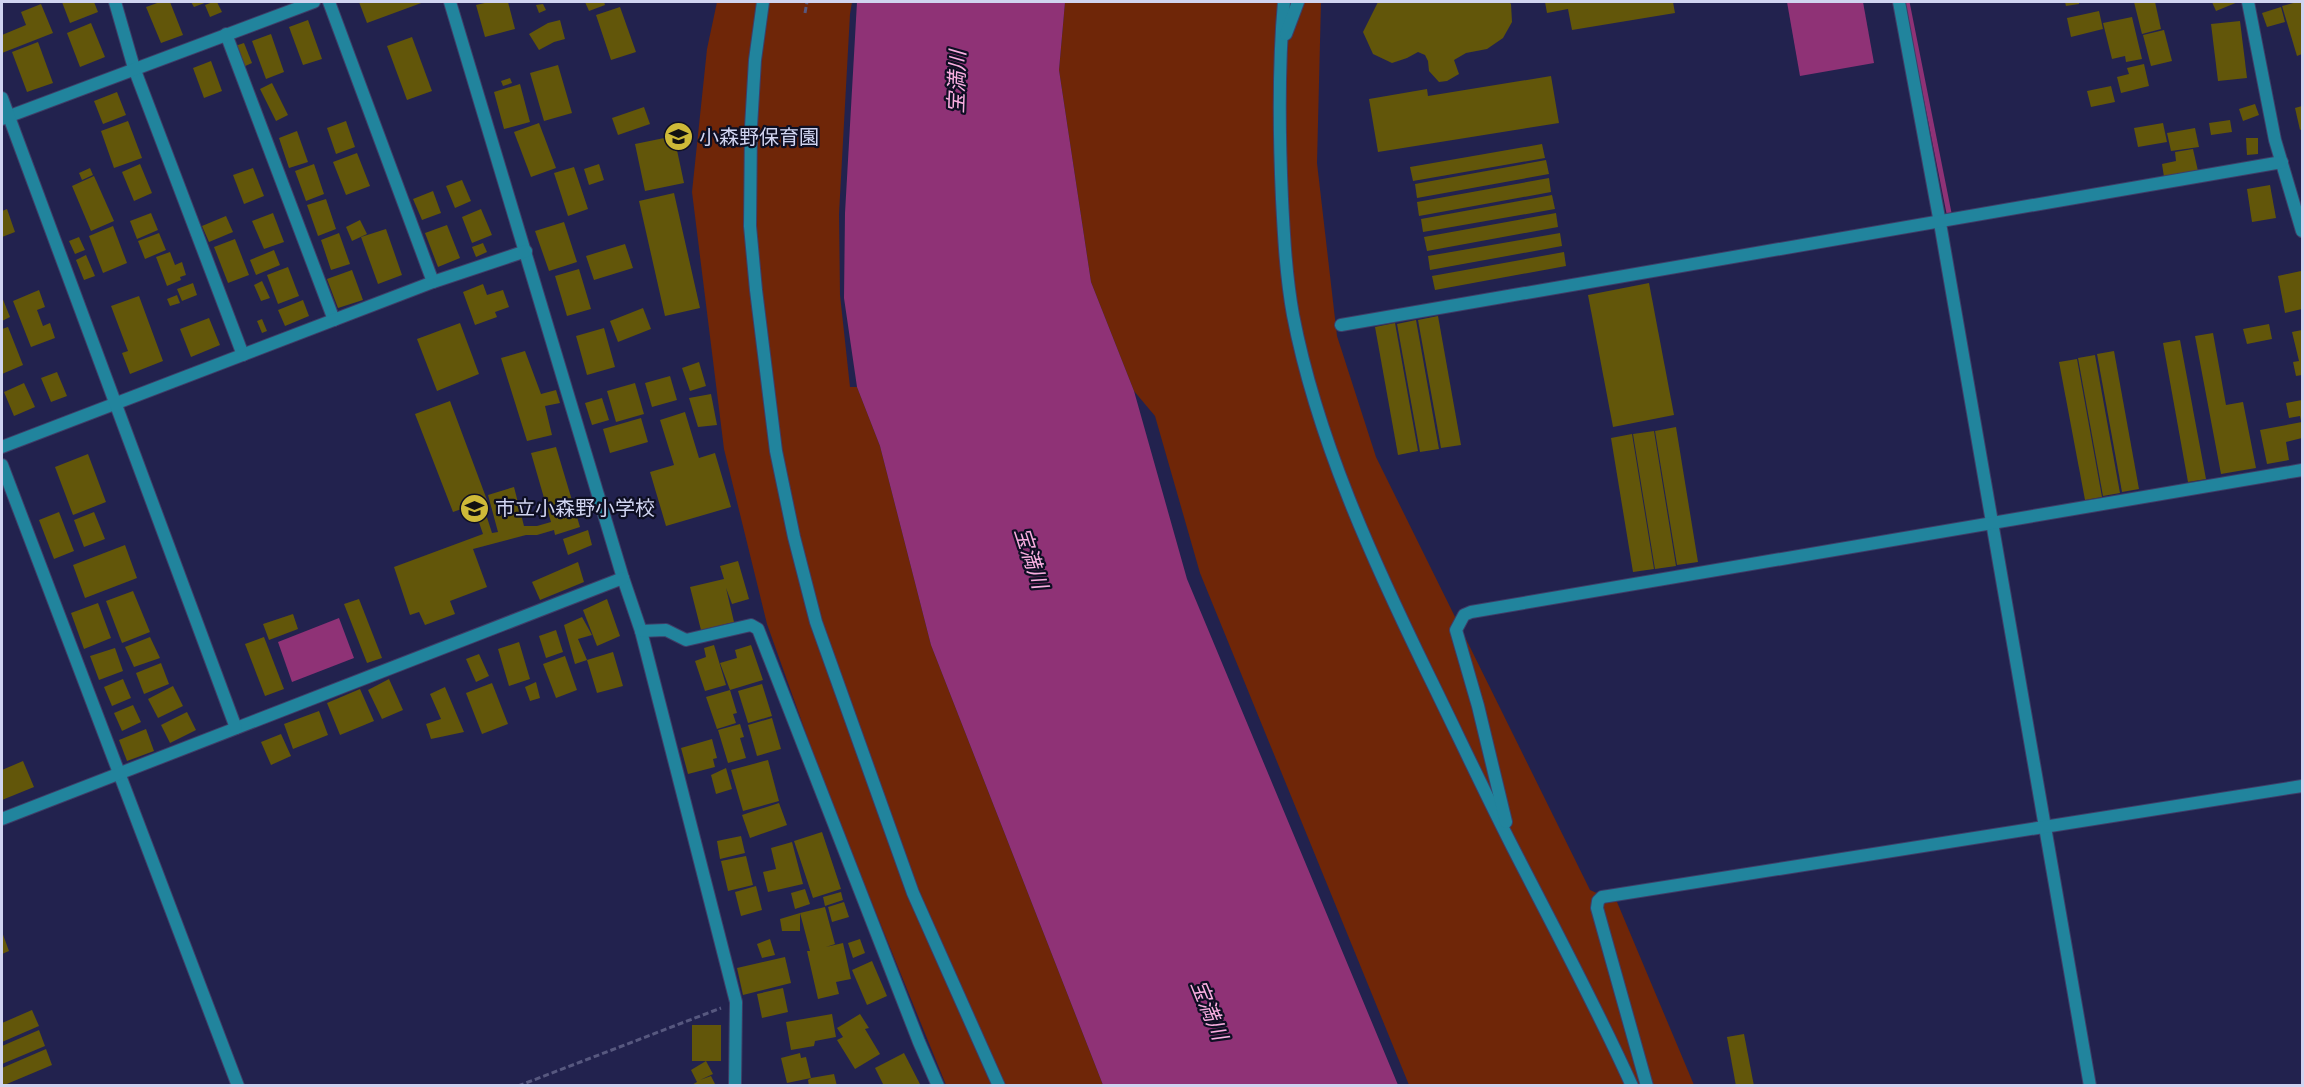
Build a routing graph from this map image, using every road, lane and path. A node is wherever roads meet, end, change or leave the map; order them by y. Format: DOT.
graph roads {
  1 [pos="115,2"];
  2 [pos="314,2"];
  3 [pos="329,2"];
  4 [pos="450,2"];
  5 [pos="763,2"];
  6 [pos="807,2"];
  7 [pos="1284,2"];
  8 [pos="1298,2"];
  9 [pos="1899,2"];
  10 [pos="2248,2"];
  11 [pos="805,14"];
  12 [pos="226,34"];
  13 [pos="1280,49"];
  14 [pos="134,68"];
  15 [pos="2,98"];
  16 [pos="5,118"];
  17 [pos="2282,162"];
  18 [pos="1940,223"];
  19 [pos="2302,231"];
  20 [pos="525,251"];
  21 [pos="433,282"];
  22 [pos="334,320"];
  23 [pos="1341,325"];
  24 [pos="243,355"];
  25 [pos="115,403"];
  26 [pos="2,447"];
  27 [pos="2,465"];
  28 [pos="2302,470"];
  29 [pos="1991,522"];
  30 [pos="622,578"];
  31 [pos="641,631"];
  32 [pos="236,728"];
  33 [pos="119,774"];
  34 [pos="2302,786"];
  35 [pos="2,819"];
  36 [pos="2044,826"];
  37 [pos="1512,846"];
  38 [pos="736,1002"];
  39 [pos="238,1086"];
  40 [pos="518,1086"];
  41 [pos="735,1086"];
  42 [pos="938,1086"];
  43 [pos="999,1086"];
  44 [pos="1632,1086"];
  45 [pos="1647,1086"];
  46 [pos="2090,1086"];
  1 -- 14 [label="street"];
  2 -- 12 [label="street"];
  3 -- 21 [label="street"];
  4 -- 20 [label="street"];
  5 -- 43 [label="street"];
  6 -- 11 [label="path"];
  7 -- 13 [label="street"];
  8 -- 13 [label="street"];
  9 -- 18 [label="street"];
  10 -- 17 [label="street"];
  12 -- 14 [label="street"];
  12 -- 22 [label="street"];
  13 -- 37 [label="street"];
  14 -- 16 [label="street"];
  14 -- 24 [label="street"];
  15 -- 16 [label="street"];
  16 -- 25 [label="street"];
  17 -- 18 [label="street"];
  17 -- 19 [label="street"];
  18 -- 23 [label="street"];
  18 -- 29 [label="street"];
  20 -- 21 [label="street"];
  20 -- 30 [label="street"];
  21 -- 22 [label="street"];
  22 -- 24 [label="street"];
  24 -- 25 [label="street"];
  25 -- 26 [label="street"];
  25 -- 32 [label="street"];
  27 -- 33 [label="street"];
  28 -- 29 [label="street"];
  29 -- 36 [label="street"];
  29 -- 37 [label="street"];
  30 -- 31 [label="street"];
  30 -- 32 [label="street"];
  31 -- 38 [label="street"];
  31 -- 42 [label="street"];
  32 -- 33 [label="street"];
  33 -- 35 [label="street"];
  33 -- 39 [label="street"];
  34 -- 36 [label="street"];
  36 -- 45 [label="street"];
  36 -- 46 [label="street"];
  37 -- 44 [label="street"];
  38 -- 40 [label="path"];
  38 -- 41 [label="street"];
}
